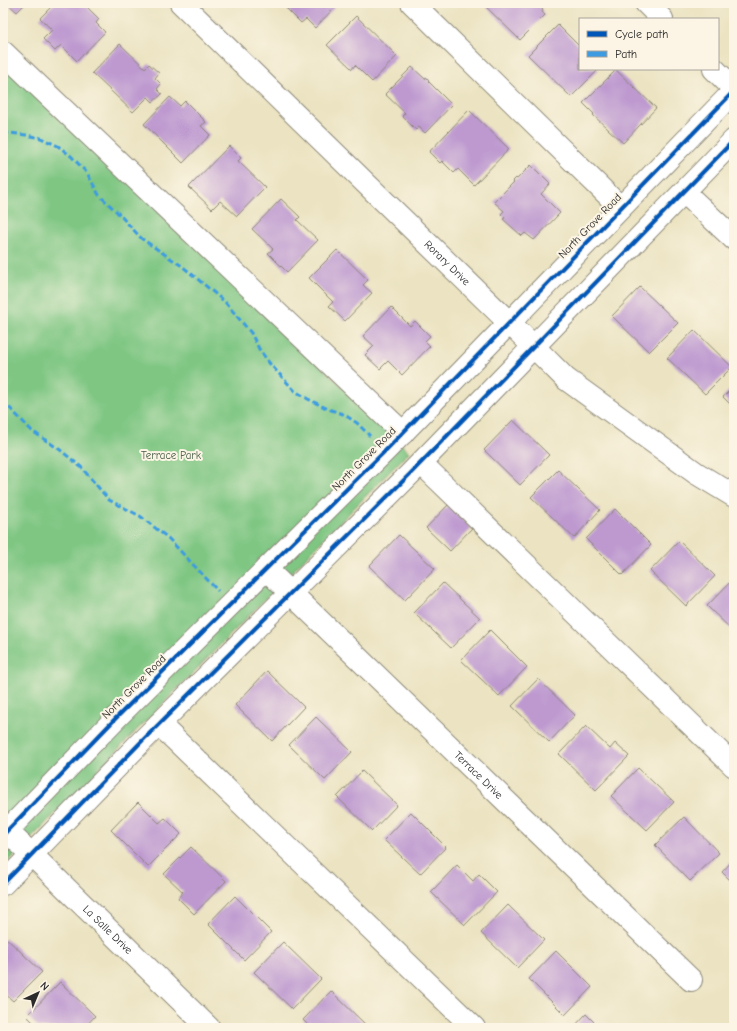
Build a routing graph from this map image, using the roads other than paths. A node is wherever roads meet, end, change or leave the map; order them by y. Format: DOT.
graph roads {
  1 [pos="181,3"];
  2 [pos="412,3"];
  3 [pos="646,3"];
  4 [pos="661,18"];
  5 [pos="3,52"];
  6 [pos="715,70"];
  7 [pos="734,90"];
  8 [pos="734,140"];
  9 [pos="684,192"];
  10 [pos="620,207"];
  11 [pos="734,239"];
  12 [pos="509,322"];
  13 [pos="534,346"];
  14 [pos="403,432"];
  15 [pos="421,463"];
  16 [pos="734,496"];
  17 [pos="266,569"];
  18 [pos="291,593"];
  19 [pos="159,724"];
  20 [pos="734,766"];
  21 [pos="5,833"];
  22 [pos="32,854"];
  23 [pos="3,884"];
  24 [pos="691,980"];
  25 [pos="210,1028"];
  26 [pos="474,1028"];
  1 -- 12 [label="street, Rorary Drive"];
  2 -- 10 [label="street"];
  3 -- 4 [label="street"];
  5 -- 14 [label="street"];
  6 -- 7 [label="street"];
  7 -- 10 [label="street, North Grove Road"];
  8 -- 9 [label="street"];
  9 -- 11 [label="street"];
  9 -- 13 [label="street"];
  10 -- 12 [label="street, North Grove Road"];
  12 -- 13 [label="street, Rorary Drive"];
  12 -- 14 [label="street, North Grove Road"];
  13 -- 15 [label="street"];
  13 -- 16 [label="street, Rorary Drive"];
  14 -- 17 [label="street, North Grove Road"];
  15 -- 18 [label="street"];
  15 -- 20 [label="street"];
  17 -- 18 [label="street, Terrace Drive"];
  17 -- 21 [label="street, North Grove Road"];
  18 -- 19 [label="street"];
  18 -- 24 [label="street, Terrace Drive"];
  19 -- 22 [label="street"];
  19 -- 26 [label="street"];
  21 -- 22 [label="street, La Salle Drive"];
  22 -- 23 [label="street"];
  22 -- 25 [label="street, La Salle Drive"];
}
